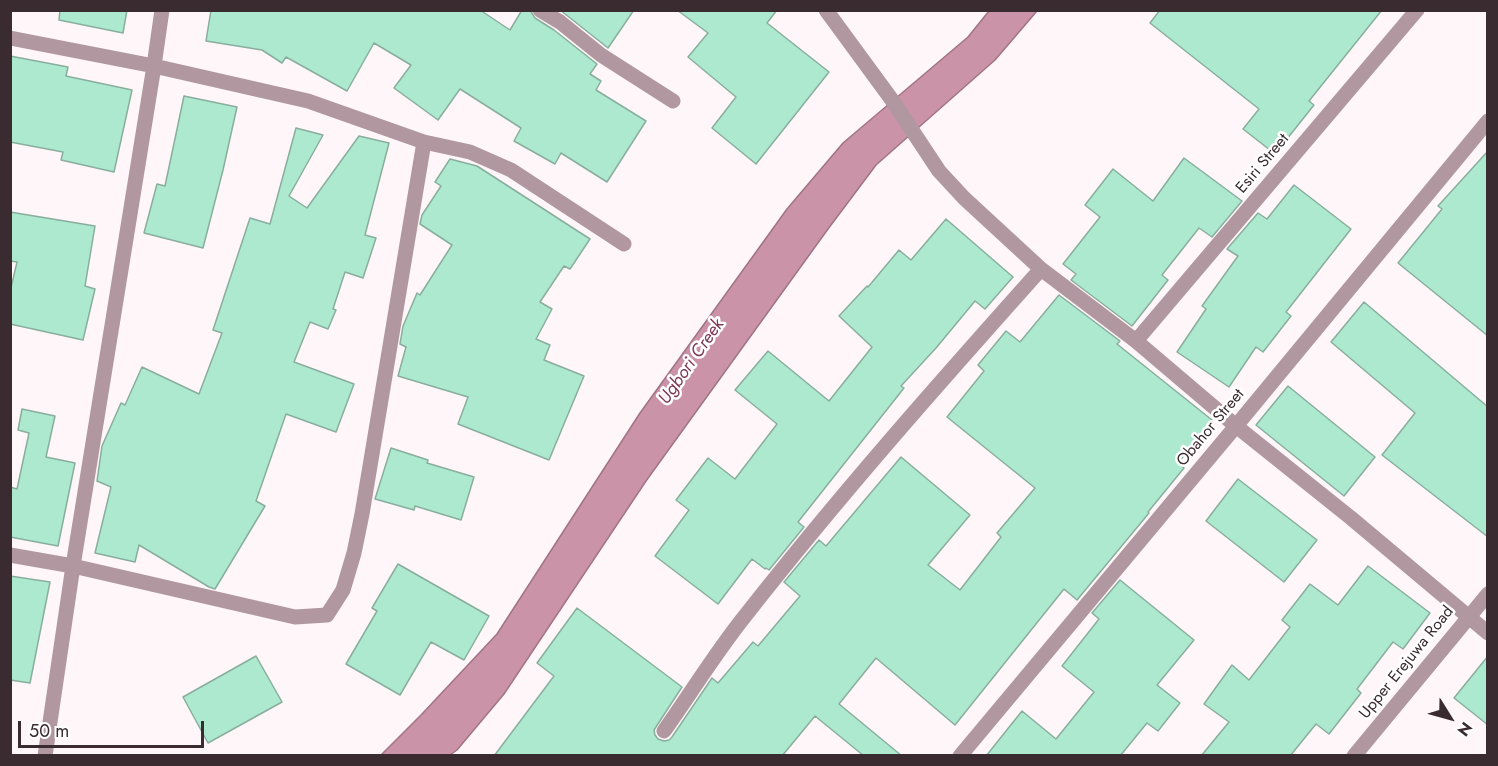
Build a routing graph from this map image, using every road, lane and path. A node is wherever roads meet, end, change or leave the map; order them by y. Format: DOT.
graph roads {
  1 [pos="162,10"];
  2 [pos="540,10"];
  3 [pos="826,10"];
  4 [pos="1417,10"];
  5 [pos="10,38"];
  6 [pos="154,66"];
  7 [pos="673,101"];
  8 [pos="1488,121"];
  9 [pos="424,142"];
  10 [pos="624,244"];
  11 [pos="1041,269"];
  12 [pos="1136,341"];
  13 [pos="1236,426"];
  14 [pos="10,555"];
  15 [pos="73,566"];
  16 [pos="1488,594"];
  17 [pos="1468,616"];
  18 [pos="1488,633"];
  19 [pos="664,731"];
  20 [pos="45,756"];
  21 [pos="960,756"];
  22 [pos="1354,756"];
  1 -- 6 [label="street"];
  2 -- 7 [label="street"];
  3 -- 11 [label="street"];
  4 -- 12 [label="street, Esiri Street"];
  5 -- 6 [label="street"];
  6 -- 9 [label="street"];
  6 -- 15 [label="street"];
  8 -- 13 [label="street, Obahor Street"];
  9 -- 10 [label="street"];
  9 -- 15 [label="street"];
  11 -- 12 [label="street"];
  11 -- 19 [label="street"];
  12 -- 13 [label="street"];
  13 -- 17 [label="street"];
  13 -- 21 [label="street, Obahor Street"];
  14 -- 15 [label="street"];
  15 -- 20 [label="street"];
  16 -- 17 [label="street, Upper Erejuwa Road"];
  17 -- 18 [label="street"];
  17 -- 22 [label="street, Upper Erejuwa Road"];
}
